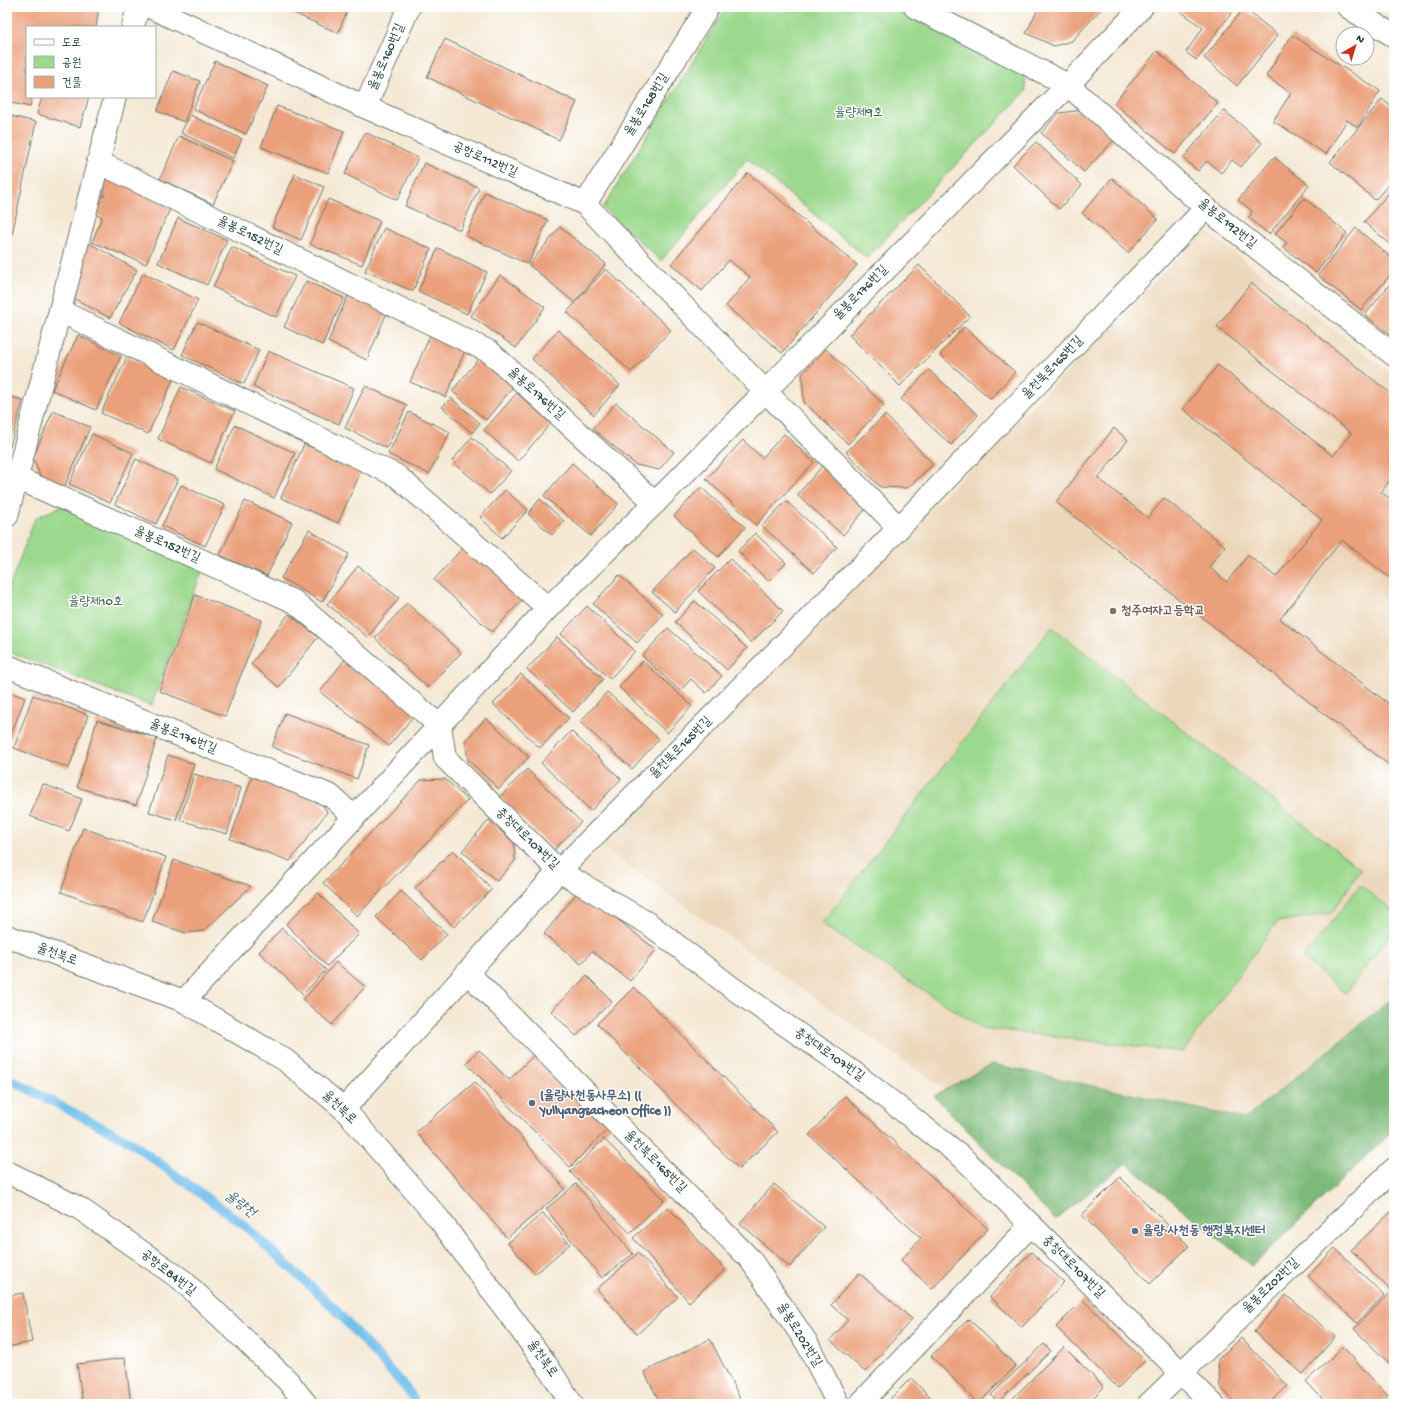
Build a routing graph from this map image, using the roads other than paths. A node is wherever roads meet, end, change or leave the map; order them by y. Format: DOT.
graph roads {
  1 [pos="138,7"];
  2 [pos="150,7"];
  3 [pos="409,7"];
  4 [pos="708,7"];
  5 [pos="1142,7"];
  6 [pos="1348,7"];
  7 [pos="918,8"];
  8 [pos="133,26"];
  9 [pos="1394,36"];
  10 [pos="1068,85"];
  11 [pos="115,98"];
  12 [pos="364,107"];
  13 [pos="98,162"];
  14 [pos="585,204"];
  15 [pos="1206,208"];
  16 [pos="401,310"];
  17 [pos="60,311"];
  18 [pos="1394,355"];
  19 [pos="764,390"];
  20 [pos="17,478"];
  21 [pos="655,503"];
  22 [pos="7,516"];
  23 [pos="899,528"];
  24 [pos="548,608"];
  25 [pos="7,666"];
  26 [pos="440,726"];
  27 [pos="354,817"];
  28 [pos="559,871"];
  29 [pos="7,936"];
  30 [pos="467,972"];
  31 [pos="184,1001"];
  32 [pos="344,1109"];
  33 [pos="1394,1169"];
  34 [pos="7,1172"];
  35 [pos="1031,1225"];
  36 [pos="770,1288"];
  37 [pos="1181,1373"];
  38 [pos="306,1404"];
  39 [pos="572,1404"];
  40 [pos="838,1404"];
  41 [pos="860,1404"];
  42 [pos="1149,1404"];
  43 [pos="1213,1404"];
  1 -- 8 [label="street"];
  2 -- 12 [label="street, 공항로112번길"];
  3 -- 12 [label="street, 율봉로160번길"];
  4 -- 14 [label="street, 율봉로168번길"];
  5 -- 10 [label="street, 율봉로176번길"];
  6 -- 9 [label="street"];
  7 -- 10 [label="street"];
  10 -- 15 [label="street, 율봉로192번길"];
  10 -- 19 [label="street, 율봉로176번길"];
  11 -- 13 [label="street"];
  12 -- 14 [label="street, 공항로112번길"];
  13 -- 16 [label="street, 율봉로152번길"];
  13 -- 17 [label="street"];
  14 -- 19 [label="street, 공항로112번길"];
  15 -- 18 [label="street, 율봉로192번길"];
  15 -- 23 [label="street, 율천북로165번길"];
  16 -- 21 [label="street, 율봉로176번길"];
  17 -- 20 [label="street"];
  17 -- 24 [label="street"];
  19 -- 21 [label="street, 율봉로176번길"];
  19 -- 23 [label="street"];
  20 -- 22 [label="street"];
  20 -- 26 [label="street, 율봉로152번길"];
  21 -- 24 [label="street, 율봉로176번길"];
  23 -- 28 [label="street, 율천북로165번길"];
  24 -- 26 [label="street, 율봉로176번길"];
  25 -- 27 [label="street, 율봉로176번길"];
  26 -- 27 [label="street, 율봉로176번길"];
  26 -- 28 [label="street, 충청대로107번길"];
  27 -- 31 [label="street, 율봉로176번길"];
  28 -- 30 [label="street, 율천북로165번길"];
  28 -- 35 [label="street, 충청대로107번길"];
  29 -- 31 [label="street, 율천북로"];
  30 -- 32 [label="street, 율천북로165번길"];
  30 -- 36 [label="street, 율천북로165번길"];
  31 -- 32 [label="street, 율천북로"];
  32 -- 39 [label="street, 율천북로"];
  33 -- 37 [label="street, 율봉로202번길"];
  34 -- 38 [label="street, 공항로84번길"];
  35 -- 37 [label="street, 충청대로107번길"];
  35 -- 41 [label="street"];
  36 -- 40 [label="street, 율봉로202번길"];
  37 -- 42 [label="street, 율봉로202번길"];
  37 -- 43 [label="street, 충청대로107번길"];
}
